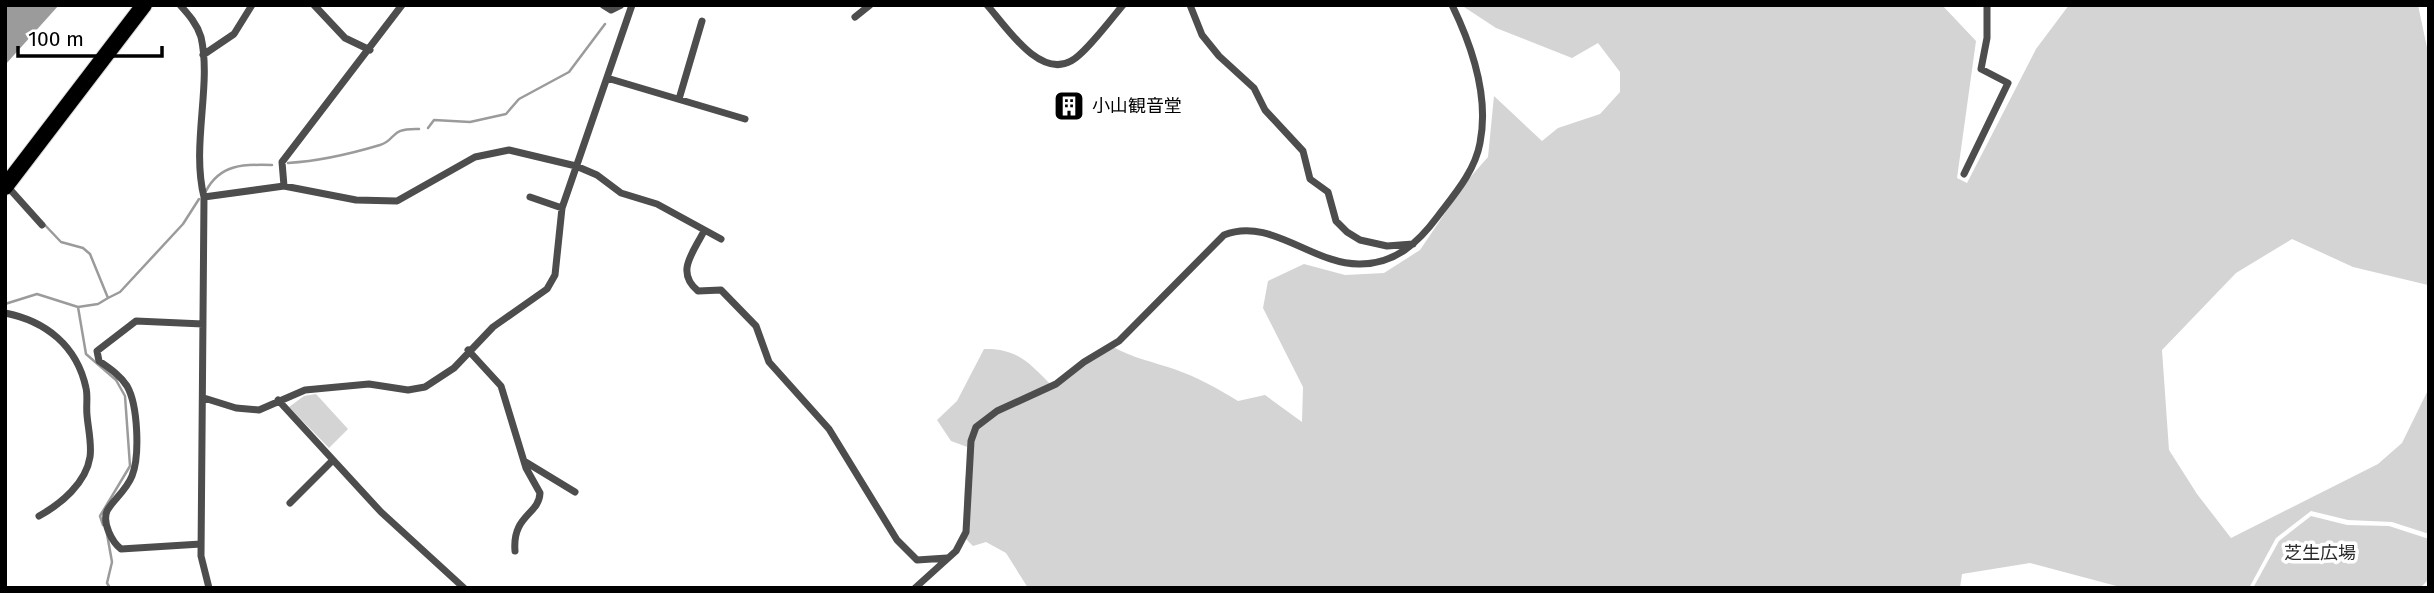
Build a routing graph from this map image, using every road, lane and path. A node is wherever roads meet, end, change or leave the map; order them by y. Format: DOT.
graph roads {
  1 [pos="144,5"];
  2 [pos="180,5"];
  3 [pos="252,5"];
  4 [pos="314,5"];
  5 [pos="402,5"];
  6 [pos="603,5"];
  7 [pos="621,5"];
  8 [pos="632,5"];
  9 [pos="870,5"];
  10 [pos="987,5"];
  11 [pos="1123,5"];
  12 [pos="1190,5"];
  13 [pos="1452,5"];
  14 [pos="1987,5"];
  15 [pos="855,17"];
  16 [pos="702,21"];
  17 [pos="370,51"];
  18 [pos="203,55"];
  19 [pos="607,78"];
  20 [pos="679,99"];
  21 [pos="745,119"];
  22 [pos="576,166"];
  23 [pos="1964,174"];
  24 [pos="6,186"];
  25 [pos="284,187"];
  26 [pos="204,197"];
  27 [pos="530,197"];
  28 [pos="562,208"];
  29 [pos="42,225"];
  30 [pos="704,231"];
  31 [pos="720,239"];
  32 [pos="1413,244"];
  33 [pos="5,313"];
  34 [pos="203,324"];
  35 [pos="468,350"];
  36 [pos="204,398"];
  37 [pos="278,400"];
  38 [pos="333,460"];
  39 [pos="524,460"];
  40 [pos="575,492"];
  41 [pos="290,503"];
  42 [pos="39,516"];
  43 [pos="201,544"];
  44 [pos="515,551"];
  45 [pos="948,558"];
  46 [pos="209,588"];
  47 [pos="464,588"];
  48 [pos="915,588"];
  1 -- 24 [label="highway"];
  2 -- 18 [label="street"];
  3 -- 18 [label="street"];
  4 -- 17 [label="street"];
  5 -- 17 [label="street"];
  6 -- 7 [label="street"];
  8 -- 19 [label="street"];
  9 -- 15 [label="street"];
  10 -- 11 [label="street"];
  12 -- 32 [label="street"];
  13 -- 32 [label="street"];
  14 -- 23 [label="street"];
  16 -- 20 [label="street"];
  17 -- 25 [label="street"];
  18 -- 26 [label="street"];
  19 -- 20 [label="street"];
  19 -- 22 [label="street"];
  20 -- 21 [label="street"];
  22 -- 25 [label="street"];
  22 -- 28 [label="street"];
  22 -- 30 [label="street"];
  24 -- 29 [label="street"];
  25 -- 26 [label="street"];
  26 -- 34 [label="street"];
  27 -- 28 [label="street"];
  28 -- 35 [label="street"];
  30 -- 31 [label="street"];
  30 -- 45 [label="street"];
  32 -- 45 [label="street"];
  33 -- 42 [label="street"];
  34 -- 36 [label="street"];
  34 -- 43 [label="street"];
  35 -- 37 [label="street"];
  35 -- 39 [label="street"];
  36 -- 37 [label="street"];
  36 -- 43 [label="street"];
  37 -- 38 [label="street"];
  38 -- 41 [label="street"];
  38 -- 47 [label="street"];
  39 -- 40 [label="street"];
  39 -- 44 [label="street"];
  43 -- 46 [label="street"];
  45 -- 48 [label="street"];
}
